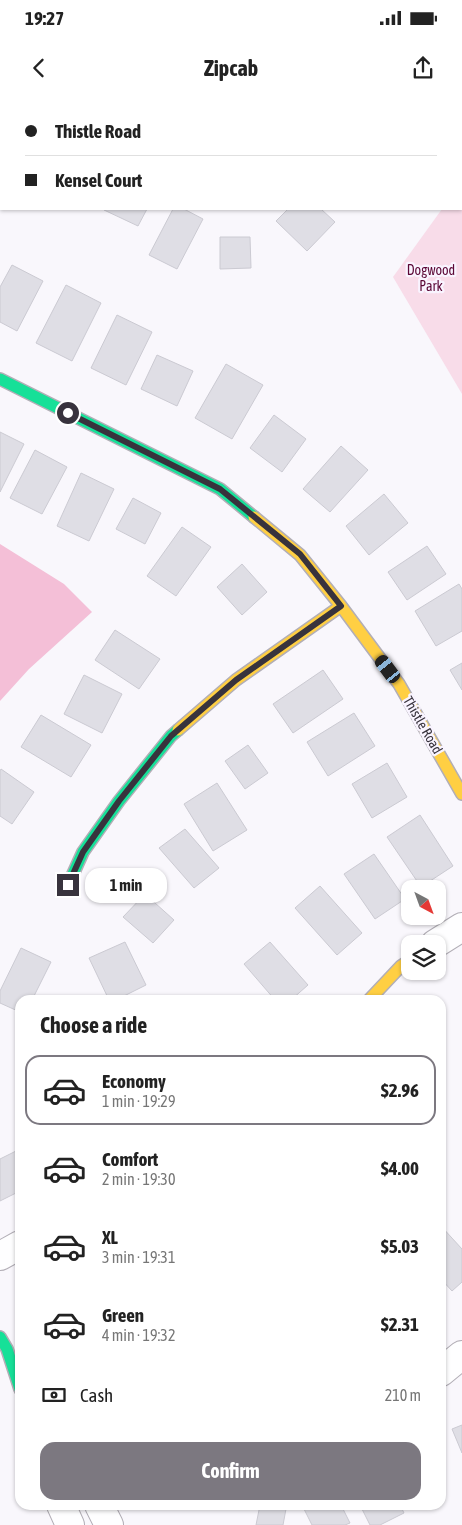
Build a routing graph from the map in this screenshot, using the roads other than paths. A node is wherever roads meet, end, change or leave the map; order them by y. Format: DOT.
graph roads {
  1 [pos="0,380"];
  2 [pos="341,606"];
  3 [pos="462,794"];
  4 [pos="68,885"];
  5 [pos="462,926"];
  6 [pos="446,937"];
  7 [pos="401,967"];
  8 [pos="374,995"];
  9 [pos="15,1248"];
  10 [pos="0,1256"];
  11 [pos="9,1352"];
  12 [pos="462,1355"];
  13 [pos="446,1368"];
  14 [pos="15,1372"];
  15 [pos="63,1510"];
  16 [pos="102,1510"];
  17 [pos="70,1525"];
  18 [pos="109,1525"];
  1 -- 2 [label="street, Thistle Road"];
  2 -- 3 [label="street, Thistle Road"];
  2 -- 4 [label="street"];
  5 -- 6 [label="street"];
  7 -- 8 [label="street"];
  9 -- 10 [label="street"];
  11 -- 14 [label="street"];
  12 -- 13 [label="street"];
  15 -- 17 [label="street"];
  16 -- 18 [label="street"];
}
